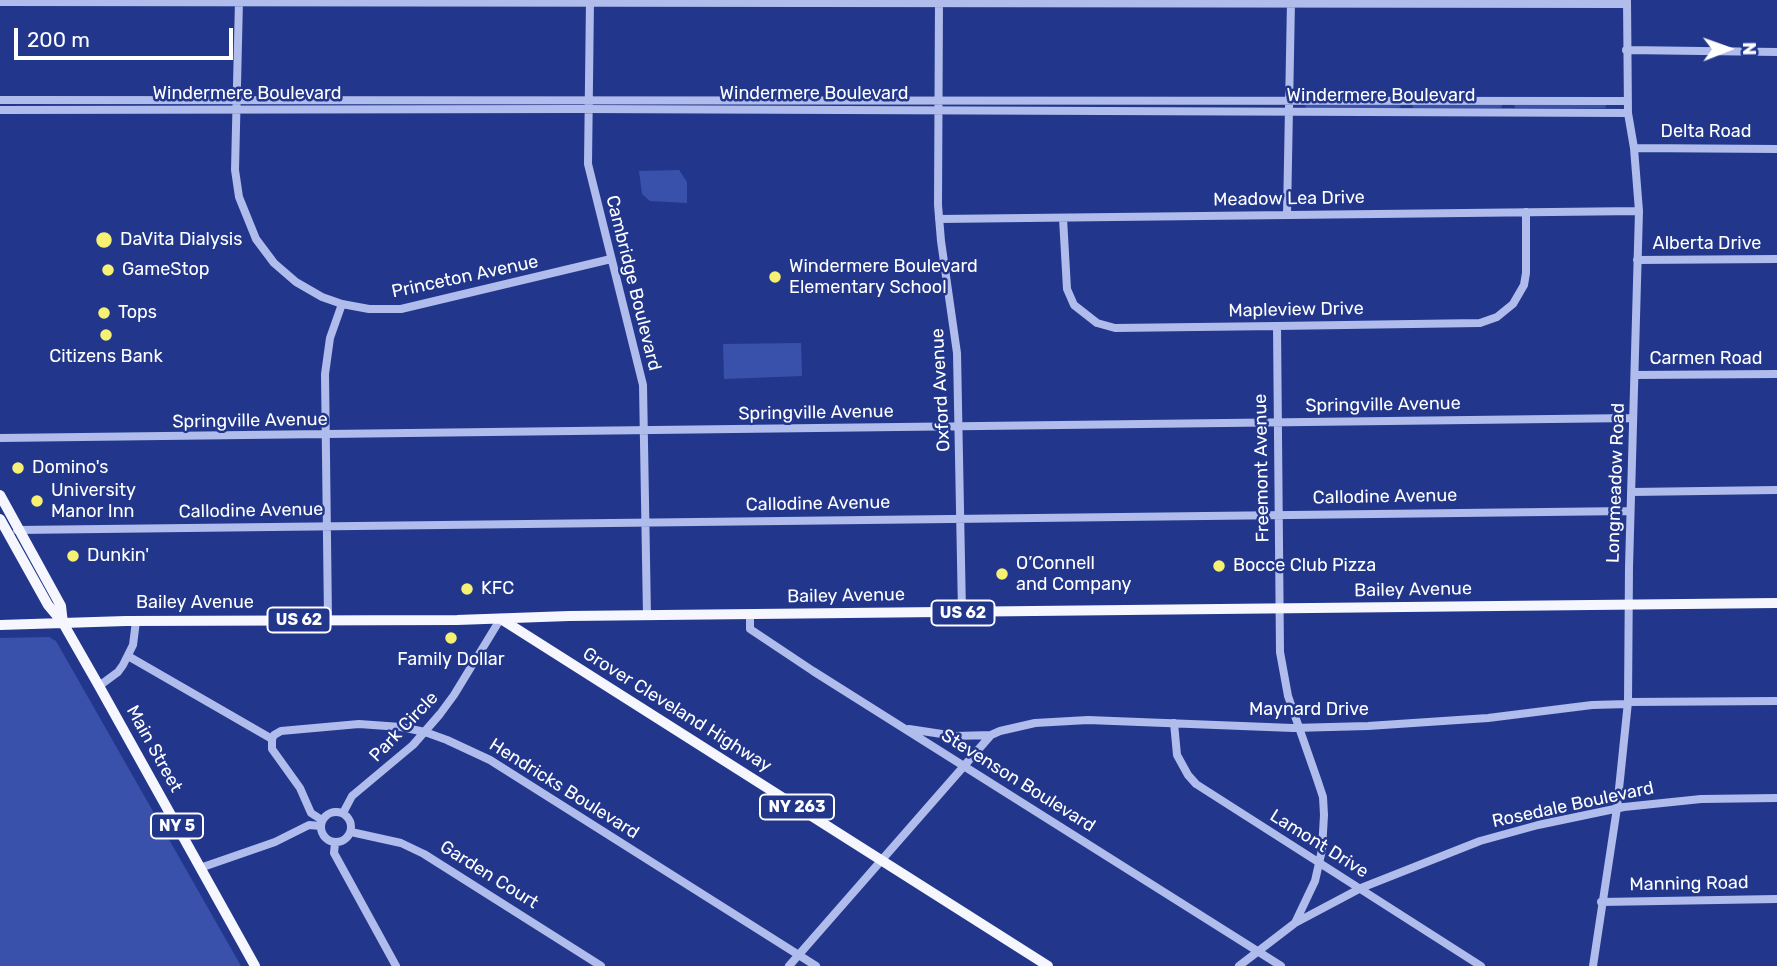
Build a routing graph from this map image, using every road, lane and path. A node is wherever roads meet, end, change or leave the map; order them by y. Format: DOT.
graph roads {
  1 [pos="239,1"];
  2 [pos="590,1"];
  3 [pos="939,1"];
  4 [pos="0,2"];
  5 [pos="1291,2"];
  6 [pos="1627,2"];
  7 [pos="1626,50"];
  8 [pos="1777,52"];
  9 [pos="238,99"];
  10 [pos="1289,99"];
  11 [pos="0,100"];
  12 [pos="938,100"];
  13 [pos="1628,101"];
  14 [pos="588,104"];
  15 [pos="238,109"];
  16 [pos="0,110"];
  17 [pos="938,110"];
  18 [pos="1289,111"];
  19 [pos="1628,113"];
  20 [pos="1634,148"];
  21 [pos="1777,149"];
  22 [pos="1639,211"];
  23 [pos="1526,212"];
  24 [pos="1287,215"];
  25 [pos="1063,218"];
  26 [pos="939,219"];
  27 [pos="611,259"];
  28 [pos="1777,259"];
  29 [pos="1637,260"];
  30 [pos="342,304"];
  31 [pos="1277,326"];
  32 [pos="1777,374"];
  33 [pos="1635,375"];
  34 [pos="1633,418"];
  35 [pos="1278,423"];
  36 [pos="960,427"];
  37 [pos="643,431"];
  38 [pos="325,435"];
  39 [pos="0,438"];
  40 [pos="1777,490"];
  41 [pos="1631,492"];
  42 [pos="0,495"];
  43 [pos="1630,511"];
  44 [pos="1279,514"];
  45 [pos="961,518"];
  46 [pos="0,519"];
  47 [pos="645,522"];
  48 [pos="327,526"];
  49 [pos="20,530"];
  50 [pos="7,531"];
  51 [pos="1777,603"];
  52 [pos="1629,604"];
  53 [pos="1279,609"];
  54 [pos="962,612"];
  55 [pos="750,615"];
  56 [pos="646,616"];
  57 [pos="545,617"];
  58 [pos="500,618"];
  59 [pos="328,619"];
  60 [pos="136,621"];
  61 [pos="63,623"];
  62 [pos="0,625"];
  63 [pos="545,648"];
  64 [pos="128,656"];
  65 [pos="99,685"];
  66 [pos="1777,701"];
  67 [pos="1628,703"];
  68 [pos="1174,723"];
  69 [pos="1298,727"];
  70 [pos="906,728"];
  71 [pos="425,732"];
  72 [pos="991,735"];
  73 [pos="272,739"];
  74 [pos="964,765"];
  75 [pos="1777,798"];
  76 [pos="1617,808"];
  77 [pos="342,813"];
  78 [pos="322,823"];
  79 [pos="351,832"];
  80 [pos="335,843"];
  81 [pos="882,860"];
  82 [pos="1320,862"];
  83 [pos="200,868"];
  84 [pos="1361,888"];
  85 [pos="1777,899"];
  86 [pos="1601,902"];
  87 [pos="1294,923"];
  88 [pos="1259,952"];
  89 [pos="799,955"];
  90 [pos="255,966"];
  91 [pos="396,966"];
  92 [pos="601,966"];
  93 [pos="789,966"];
  94 [pos="817,966"];
  95 [pos="1048,966"];
  96 [pos="1239,966"];
  97 [pos="1281,966"];
  98 [pos="1481,966"];
  99 [pos="1593,966"];
  1 -- 2 [label="street"];
  1 -- 4 [label="street"];
  1 -- 9 [label="street, Princeton Avenue"];
  2 -- 3 [label="street"];
  2 -- 14 [label="street, Cambridge Boulevard"];
  3 -- 5 [label="street"];
  3 -- 12 [label="street, Oxford Avenue"];
  5 -- 6 [label="street"];
  5 -- 10 [label="street"];
  6 -- 7 [label="street, Longmeadow Road"];
  7 -- 8 [label="street"];
  7 -- 13 [label="street, Longmeadow Road"];
  9 -- 11 [label="street, Windermere Boulevard"];
  9 -- 14 [label="street, Windermere Boulevard"];
  9 -- 15 [label="street, Princeton Avenue"];
  10 -- 12 [label="street, Windermere Boulevard"];
  10 -- 13 [label="street, Windermere Boulevard"];
  10 -- 18 [label="street"];
  12 -- 14 [label="street, Windermere Boulevard"];
  12 -- 17 [label="street, Oxford Avenue"];
  13 -- 19 [label="street, Longmeadow Road"];
  14 -- 15 [label="street, Windermere Boulevard"];
  14 -- 17 [label="street, Windermere Boulevard"];
  14 -- 27 [label="street, Cambridge Boulevard"];
  15 -- 16 [label="street, Windermere Boulevard"];
  15 -- 30 [label="street, Princeton Avenue"];
  17 -- 18 [label="street, Windermere Boulevard"];
  17 -- 26 [label="street, Oxford Avenue"];
  18 -- 19 [label="street, Windermere Boulevard"];
  18 -- 24 [label="street"];
  19 -- 20 [label="street, Longmeadow Road"];
  20 -- 21 [label="street, Delta Road"];
  20 -- 22 [label="street, Longmeadow Road"];
  22 -- 23 [label="street, Meadow Lea Drive"];
  22 -- 29 [label="street, Longmeadow Road"];
  23 -- 24 [label="street, Meadow Lea Drive"];
  23 -- 31 [label="street, Mapleview Drive"];
  24 -- 25 [label="street, Meadow Lea Drive"];
  25 -- 26 [label="street, Meadow Lea Drive"];
  25 -- 31 [label="street, Mapleview Drive"];
  26 -- 36 [label="street, Oxford Avenue"];
  27 -- 30 [label="street, Princeton Avenue"];
  27 -- 37 [label="street, Cambridge Boulevard"];
  28 -- 29 [label="street, Alberta Drive"];
  29 -- 33 [label="street, Longmeadow Road"];
  30 -- 38 [label="street"];
  31 -- 35 [label="street, Freemont Avenue"];
  32 -- 33 [label="street, Carmen Road"];
  33 -- 34 [label="street, Longmeadow Road"];
  34 -- 35 [label="street, Springville Avenue"];
  34 -- 41 [label="street, Longmeadow Road"];
  35 -- 36 [label="street, Springville Avenue"];
  35 -- 44 [label="street, Freemont Avenue"];
  36 -- 37 [label="street, Springville Avenue"];
  36 -- 45 [label="street, Oxford Avenue"];
  37 -- 38 [label="street, Springville Avenue"];
  37 -- 47 [label="street, Cambridge Boulevard"];
  38 -- 39 [label="street, Springville Avenue"];
  38 -- 48 [label="street"];
  40 -- 41 [label="street"];
  41 -- 43 [label="street, Longmeadow Road"];
  42 -- 49 [label="main road, Main Street / NY 5"];
  43 -- 44 [label="street, Callodine Avenue"];
  43 -- 52 [label="street, Longmeadow Road"];
  44 -- 45 [label="street, Callodine Avenue"];
  44 -- 53 [label="street, Freemont Avenue"];
  45 -- 47 [label="street, Callodine Avenue"];
  45 -- 54 [label="street, Oxford Avenue"];
  46 -- 50 [label="main road, Main Street / NY 5"];
  47 -- 48 [label="street, Callodine Avenue"];
  47 -- 56 [label="street, Cambridge Boulevard"];
  48 -- 49 [label="street, Callodine Avenue"];
  48 -- 59 [label="street"];
  49 -- 50 [label="street, Callodine Avenue"];
  49 -- 61 [label="main road, Main Street / NY 5"];
  50 -- 61 [label="main road, Main Street / NY 5"];
  51 -- 52 [label="main road, Bailey Avenue / US 62"];
  52 -- 53 [label="main road, Bailey Avenue / US 62"];
  52 -- 67 [label="street, Longmeadow Road"];
  53 -- 54 [label="main road, Bailey Avenue / US 62"];
  53 -- 69 [label="street, Freemont Avenue"];
  54 -- 55 [label="main road, Bailey Avenue / US 62"];
  55 -- 56 [label="main road, Bailey Avenue / US 62"];
  55 -- 70 [label="street, Stevenson Boulevard"];
  56 -- 57 [label="main road, Bailey Avenue / US 62"];
  57 -- 58 [label="main road, Bailey Avenue / US 62"];
  57 -- 63 [label="main road"];
  58 -- 59 [label="main road, Bailey Avenue / US 62"];
  58 -- 63 [label="main road, Grover Cleveland Highway / NY 263"];
  58 -- 71 [label="street, Park Circle"];
  59 -- 60 [label="main road, Bailey Avenue / US 62"];
  60 -- 61 [label="main road, Bailey Avenue / US 62"];
  60 -- 64 [label="street"];
  61 -- 62 [label="main road, Bailey Avenue / US 62"];
  61 -- 65 [label="main road, Main Street / NY 5"];
  63 -- 81 [label="main road, Grover Cleveland Highway / NY 263"];
  64 -- 65 [label="street"];
  64 -- 73 [label="street"];
  65 -- 83 [label="main road, Main Street / NY 5"];
  66 -- 67 [label="street, Maynard Drive"];
  67 -- 69 [label="street, Maynard Drive"];
  67 -- 76 [label="street, Longmeadow Road"];
  68 -- 69 [label="street, Maynard Drive"];
  68 -- 72 [label="street, Maynard Drive"];
  68 -- 82 [label="street, Lamont Drive"];
  69 -- 82 [label="street, Freemont Avenue"];
  70 -- 72 [label="street, Maynard Drive"];
  70 -- 74 [label="street, Stevenson Boulevard"];
  71 -- 73 [label="street, Hendricks Boulevard"];
  71 -- 77 [label="street, Park Circle"];
  71 -- 89 [label="street, Hendricks Boulevard"];
  72 -- 74 [label="street"];
  73 -- 78 [label="street"];
  74 -- 81 [label="street"];
  74 -- 88 [label="street, Stevenson Boulevard"];
  75 -- 76 [label="street, Rosedale Boulevard"];
  76 -- 84 [label="street, Rosedale Boulevard"];
  76 -- 86 [label="street, Longmeadow Road"];
  77 -- 78 [label="street"];
  77 -- 79 [label="street"];
  78 -- 80 [label="street"];
  78 -- 83 [label="street"];
  79 -- 80 [label="street"];
  79 -- 92 [label="street, Garden Court"];
  80 -- 91 [label="street"];
  81 -- 89 [label="street"];
  81 -- 95 [label="main road, Grover Cleveland Highway / NY 263"];
  82 -- 84 [label="street, Lamont Drive"];
  82 -- 87 [label="street, Freemont Avenue"];
  83 -- 90 [label="main road, Main Street / NY 5"];
  84 -- 87 [label="street, Rosedale Boulevard"];
  84 -- 98 [label="street, Lamont Drive"];
  85 -- 86 [label="street, Manning Road"];
  86 -- 99 [label="street, Longmeadow Road"];
  87 -- 88 [label="street, Rosedale Boulevard"];
  88 -- 96 [label="street, Rosedale Boulevard"];
  88 -- 97 [label="street, Stevenson Boulevard"];
  89 -- 93 [label="street"];
  89 -- 94 [label="street, Hendricks Boulevard"];
}
